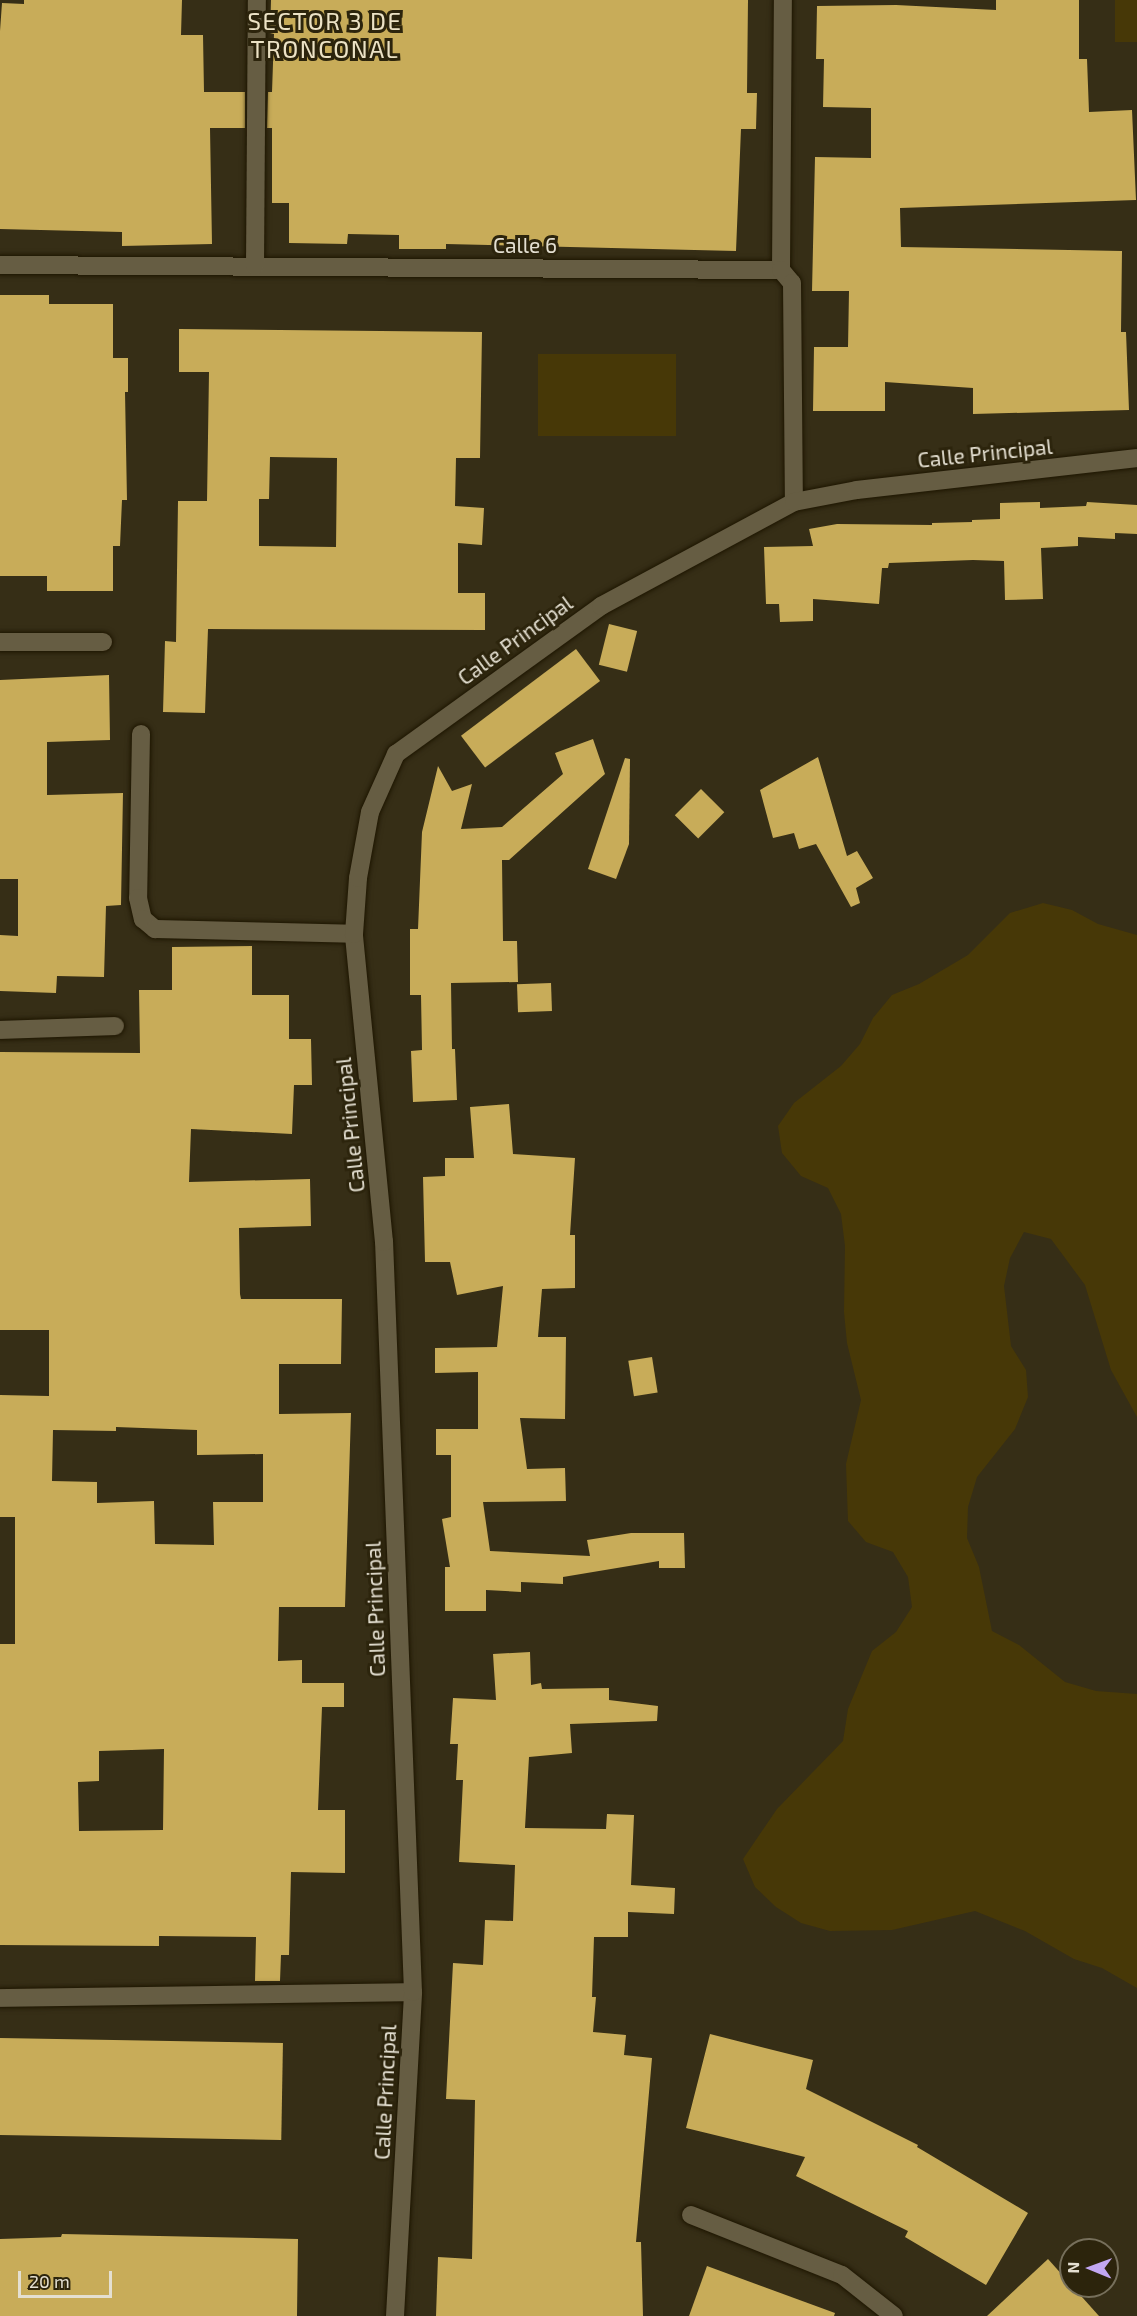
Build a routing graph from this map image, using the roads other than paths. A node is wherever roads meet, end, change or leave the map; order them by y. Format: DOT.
graph roads {
  1 [pos="256,0"];
  2 [pos="783,0"];
  3 [pos="0,265"];
  4 [pos="255,266"];
  5 [pos="781,270"];
  6 [pos="1137,459"];
  7 [pos="794,502"];
  8 [pos="0,642"];
  9 [pos="103,642"];
  10 [pos="141,734"];
  11 [pos="354,934"];
  12 [pos="116,1026"];
  13 [pos="0,1030"];
  14 [pos="413,1992"];
  15 [pos="0,1998"];
  16 [pos="691,2216"];
  17 [pos="395,2316"];
  18 [pos="894,2316"];
  1 -- 4 [label="street"];
  2 -- 5 [label="street"];
  3 -- 4 [label="street, Calle 6"];
  4 -- 5 [label="street, Calle 6"];
  5 -- 7 [label="street"];
  6 -- 7 [label="street, Calle Principal"];
  7 -- 11 [label="street, Calle Principal"];
  8 -- 9 [label="street"];
  10 -- 11 [label="street"];
  11 -- 14 [label="street, Calle Principal"];
  12 -- 13 [label="street"];
  14 -- 15 [label="street"];
  14 -- 17 [label="street, Calle Principal"];
  16 -- 18 [label="street"];
}
